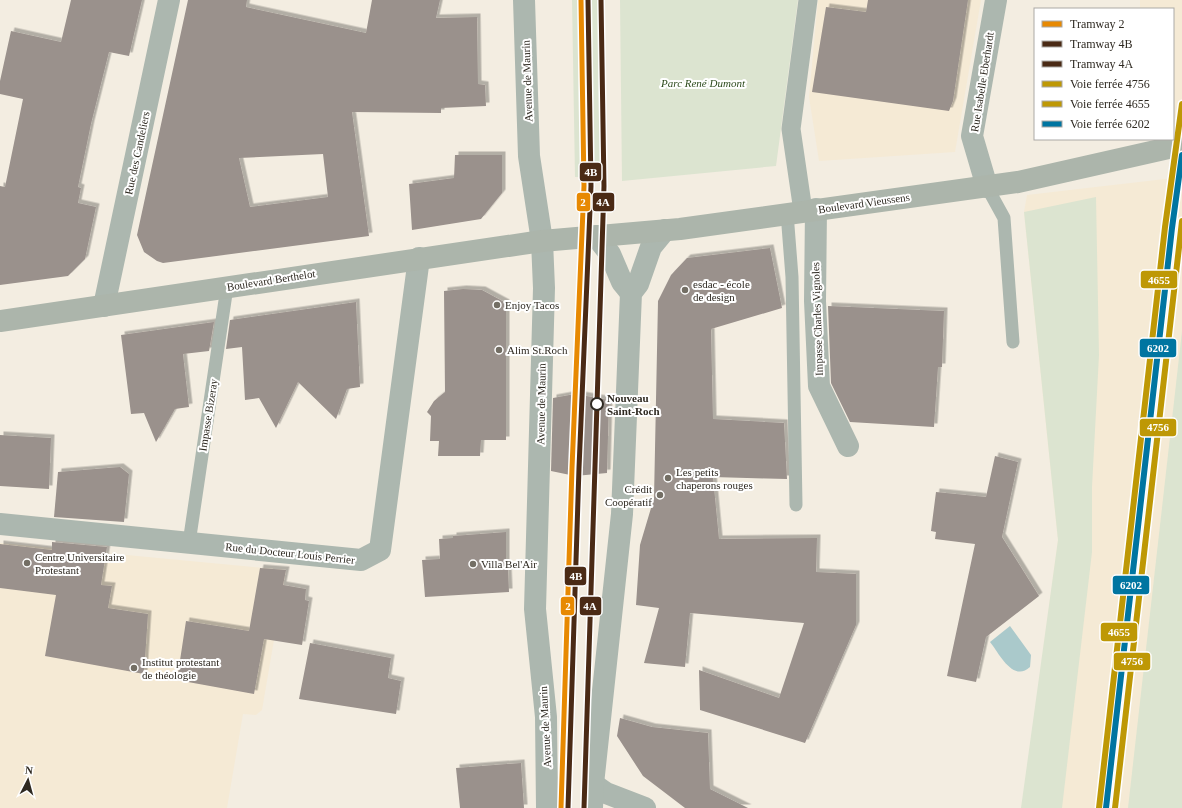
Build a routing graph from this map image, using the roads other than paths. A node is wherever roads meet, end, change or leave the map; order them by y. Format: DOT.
graph roads {
  1 [pos="169,0"];
  2 [pos="524,0"];
  3 [pos="808,0"];
  4 [pos="996,0"];
  5 [pos="1182,145"];
  6 [pos="987,187"];
  7 [pos="802,211"];
  8 [pos="665,230"];
  9 [pos="596,236"];
  10 [pos="542,241"];
  11 [pos="419,258"];
  12 [pos="227,287"];
  13 [pos="631,293"];
  14 [pos="104,306"];
  15 [pos="0,321"];
  16 [pos="1013,342"];
  17 [pos="848,446"];
  18 [pos="796,505"];
  19 [pos="0,524"];
  20 [pos="188,543"];
  21 [pos="593,784"];
  22 [pos="547,808"];
  23 [pos="592,808"];
  24 [pos="645,808"];
  1 -- 14 [label="street, Rue des Candeliers"];
  2 -- 10 [label="street, Avenue de Maurin"];
  3 -- 7 [label="street"];
  4 -- 6 [label="street, Rue Isabelle Eberhardt"];
  5 -- 6 [label="main road, Boulevard Vieussens"];
  6 -- 7 [label="main road, Boulevard Vieussens"];
  6 -- 16 [label="lane"];
  7 -- 8 [label="main road, Boulevard Vieussens"];
  7 -- 17 [label="street, Impasse Charles Vignoles"];
  7 -- 18 [label="lane"];
  8 -- 9 [label="main road, Boulevard Vieussens"];
  8 -- 13 [label="street"];
  9 -- 10 [label="main road, Boulevard Vieussens"];
  9 -- 13 [label="street"];
  10 -- 11 [label="main road, Boulevard Berthelot"];
  10 -- 22 [label="street, Avenue de Maurin"];
  11 -- 12 [label="main road, Boulevard Berthelot"];
  11 -- 20 [label="street, Rue du Docteur Louis Perrier"];
  12 -- 14 [label="main road, Boulevard Berthelot"];
  12 -- 20 [label="lane, Impasse Bizeray"];
  13 -- 21 [label="street"];
  14 -- 15 [label="main road, Boulevard Berthelot"];
  19 -- 20 [label="street, Rue du Docteur Louis Perrier"];
  21 -- 23 [label="street"];
  21 -- 24 [label="street"];
}
